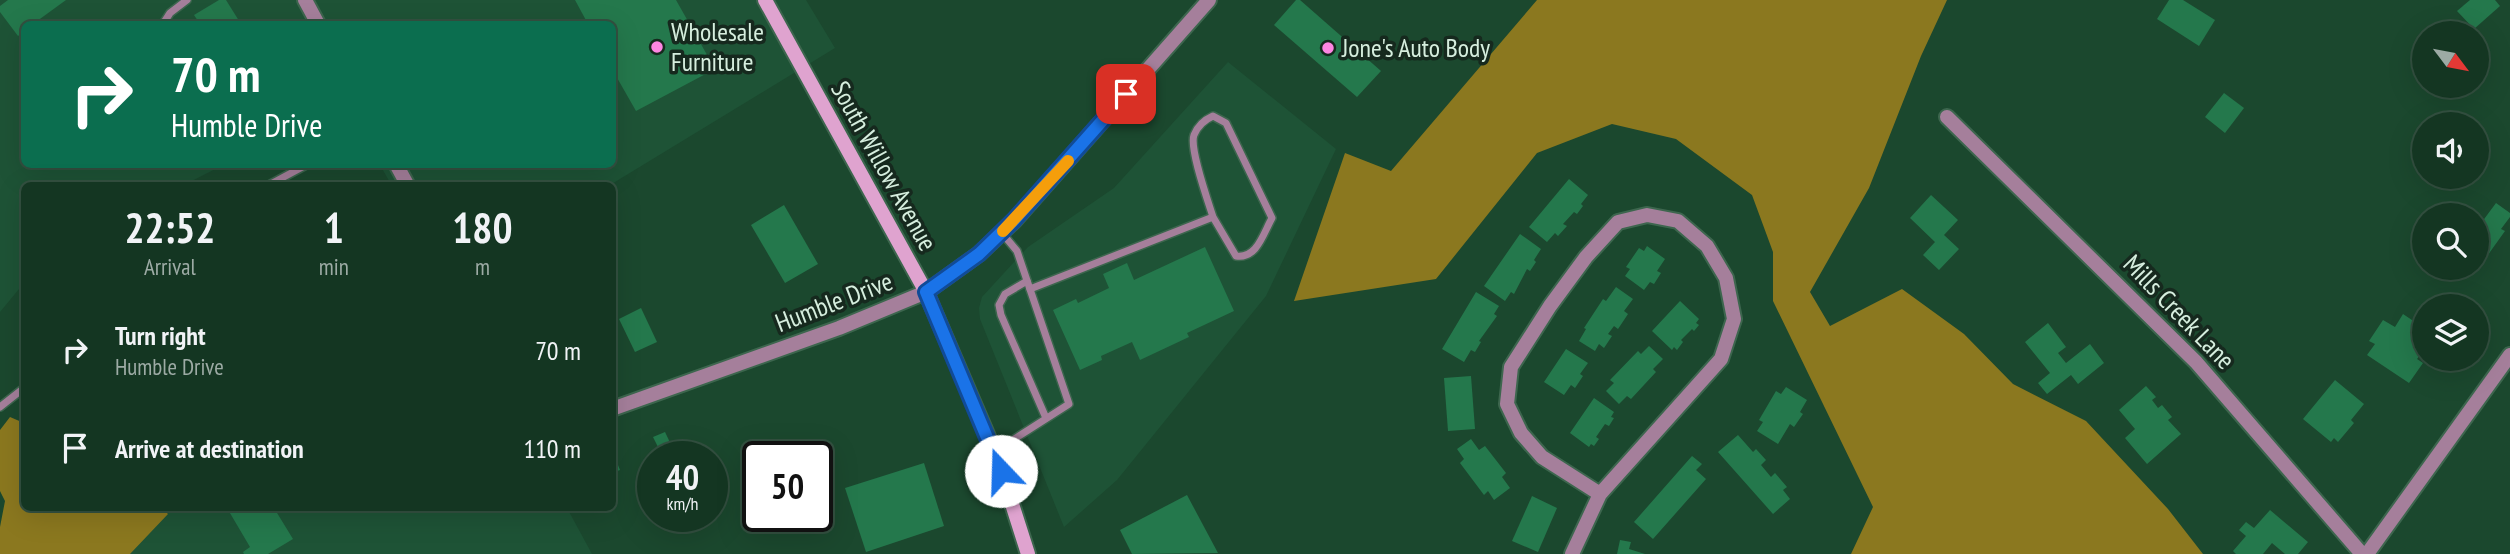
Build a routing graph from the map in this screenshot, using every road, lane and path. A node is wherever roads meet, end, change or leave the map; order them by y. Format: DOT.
graph roads {
  1 [pos="187,0"];
  2 [pos="305,0"];
  3 [pos="765,0"];
  4 [pos="1209,0"];
  5 [pos="165,21"];
  6 [pos="316,21"];
  7 [pos="1947,117"];
  8 [pos="301,168"];
  9 [pos="274,182"];
  10 [pos="1213,216"];
  11 [pos="1001,233"];
  12 [pos="1028,285"];
  13 [pos="926,292"];
  14 [pos="2510,355"];
  15 [pos="21,390"];
  16 [pos="0,407"];
  17 [pos="616,408"];
  18 [pos="1046,418"];
  19 [pos="994,453"];
  20 [pos="1600,494"];
  21 [pos="1028,554"];
  22 [pos="1572,554"];
  23 [pos="2364,554"];
  1 -- 5 [label="lane"];
  2 -- 6 [label="street"];
  3 -- 13 [label="main road, South Willow Avenue"];
  4 -- 11 [label="street, Humble Drive"];
  7 -- 23 [label="street, Mills Creek Lane"];
  8 -- 9 [label="lane"];
  10 -- 10 [label="lane"];
  10 -- 12 [label="lane"];
  11 -- 12 [label="lane"];
  11 -- 13 [label="street, Humble Drive"];
  12 -- 18 [label="lane"];
  12 -- 18 [label="lane"];
  13 -- 17 [label="street, Humble Drive"];
  13 -- 19 [label="main road, South Willow Avenue"];
  14 -- 23 [label="street"];
  15 -- 16 [label="lane"];
  18 -- 19 [label="lane"];
  19 -- 21 [label="main road, South Willow Avenue"];
  20 -- 20 [label="street"];
  20 -- 22 [label="street"];
}
